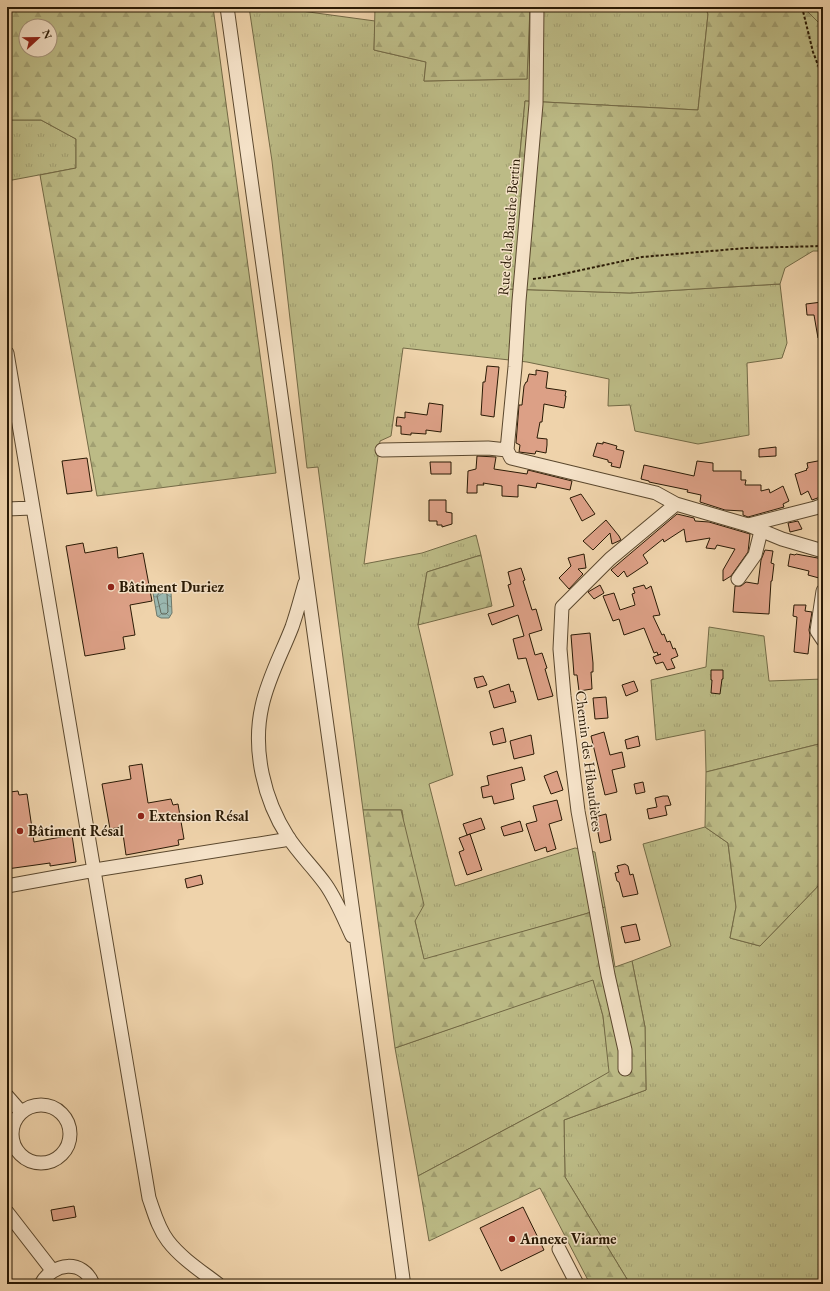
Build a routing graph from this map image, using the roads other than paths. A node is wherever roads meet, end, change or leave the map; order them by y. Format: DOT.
graph roads {
  1 [pos="227,7"];
  2 [pos="537,7"];
  3 [pos="7,353"];
  4 [pos="382,450"];
  5 [pos="507,450"];
  6 [pos="676,504"];
  7 [pos="823,505"];
  8 [pos="32,508"];
  9 [pos="7,509"];
  10 [pos="748,525"];
  11 [pos="761,530"];
  12 [pos="823,550"];
  13 [pos="306,579"];
  14 [pos="738,579"];
  15 [pos="823,591"];
  16 [pos="823,640"];
  17 [pos="289,838"];
  18 [pos="94,870"];
  19 [pos="7,886"];
  20 [pos="358,949"];
  21 [pos="625,1070"];
  22 [pos="7,1096"];
  23 [pos="21,1112"];
  24 [pos="7,1212"];
  25 [pos="559,1249"];
  26 [pos="52,1270"];
  27 [pos="40,1284"];
  28 [pos="93,1284"];
  29 [pos="218,1284"];
  30 [pos="402,1284"];
  31 [pos="577,1284"];
  1 -- 13 [label="street"];
  2 -- 5 [label="street, Rue de la Bauche Bertin"];
  3 -- 8 [label="street"];
  4 -- 5 [label="street"];
  5 -- 6 [label="street"];
  6 -- 10 [label="street"];
  6 -- 21 [label="street, Chemin des Hibaudières"];
  7 -- 10 [label="street"];
  8 -- 9 [label="street"];
  8 -- 18 [label="street"];
  10 -- 11 [label="street"];
  11 -- 12 [label="street"];
  11 -- 14 [label="street"];
  13 -- 17 [label="street"];
  13 -- 20 [label="street"];
  15 -- 16 [label="street"];
  17 -- 18 [label="street"];
  17 -- 20 [label="street"];
  18 -- 19 [label="street"];
  18 -- 29 [label="street"];
  20 -- 30 [label="street"];
  22 -- 23 [label="street"];
  23 -- 23 [label="street"];
  24 -- 26 [label="street"];
  25 -- 31 [label="street"];
  26 -- 27 [label="street"];
  26 -- 28 [label="street"];
}
